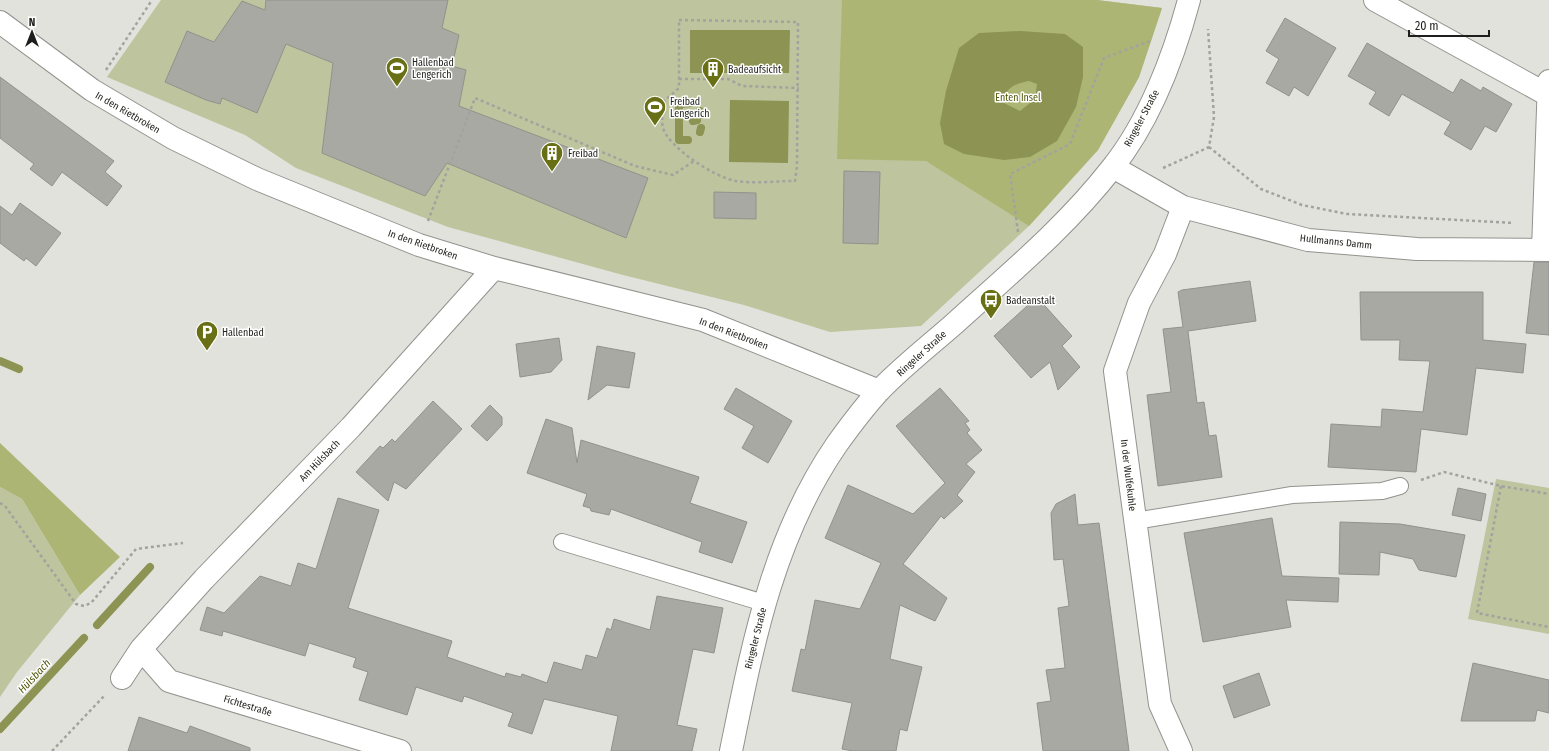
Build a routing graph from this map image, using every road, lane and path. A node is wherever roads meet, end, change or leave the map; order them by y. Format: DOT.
graph roads {
  1 [pos="152,0"];
  2 [pos="1189,0"];
  3 [pos="1375,0"];
  4 [pos="0,22"];
  5 [pos="1208,24"];
  6 [pos="1182,29"];
  7 [pos="679,79"];
  8 [pos="1548,87"];
  9 [pos="799,88"];
  10 [pos="92,90"];
  11 [pos="1209,147"];
  12 [pos="694,161"];
  13 [pos="1113,167"];
  14 [pos="1140,184"];
  15 [pos="1182,207"];
  16 [pos="425,227"];
  17 [pos="1546,250"];
  18 [pos="1022,264"];
  19 [pos="494,268"];
  20 [pos="880,391"];
  21 [pos="1400,486"];
  22 [pos="1501,486"];
  23 [pos="1549,494"];
  24 [pos="0,503"];
  25 [pos="1135,521"];
  26 [pos="562,542"];
  27 [pos="183,543"];
  28 [pos="764,603"];
  29 [pos="1549,627"];
  30 [pos="141,649"];
  31 [pos="122,678"];
  32 [pos="52,751"];
  33 [pos="400,751"];
  34 [pos="731,751"];
  35 [pos="1181,751"];
  1 -- 10 [label="path"];
  2 -- 6 [label="street, Ringeler Straße"];
  3 -- 8 [label="street"];
  4 -- 10 [label="street, In den Rietbroken"];
  5 -- 11 [label="path"];
  6 -- 13 [label="street, Ringeler Straße"];
  6 -- 18 [label="path"];
  7 -- 9 [label="path"];
  7 -- 9 [label="path"];
  7 -- 12 [label="path"];
  8 -- 17 [label="street"];
  9 -- 12 [label="path"];
  10 -- 19 [label="street, In den Rietbroken"];
  11 -- 14 [label="path"];
  11 -- 17 [label="path"];
  12 -- 16 [label="path"];
  13 -- 14 [label="street, Hullmanns Damm"];
  13 -- 18 [label="street, Ringeler Straße"];
  14 -- 15 [label="street, Hullmanns Damm"];
  15 -- 17 [label="street, Hullmanns Damm"];
  15 -- 25 [label="street, In der Wulfekuhle"];
  18 -- 20 [label="street, Ringeler Straße"];
  19 -- 20 [label="street, In den Rietbroken"];
  19 -- 30 [label="street, Am Hülsbach"];
  20 -- 28 [label="street, Ringeler Straße"];
  21 -- 22 [label="path"];
  21 -- 25 [label="lane"];
  22 -- 23 [label="path"];
  22 -- 29 [label="path"];
  24 -- 27 [label="path"];
  25 -- 35 [label="street, In der Wulfekuhle"];
  26 -- 28 [label="lane"];
  28 -- 34 [label="street, Ringeler Straße"];
  30 -- 31 [label="street"];
  30 -- 33 [label="street, Fichtestraße"];
  31 -- 32 [label="path"];
}
